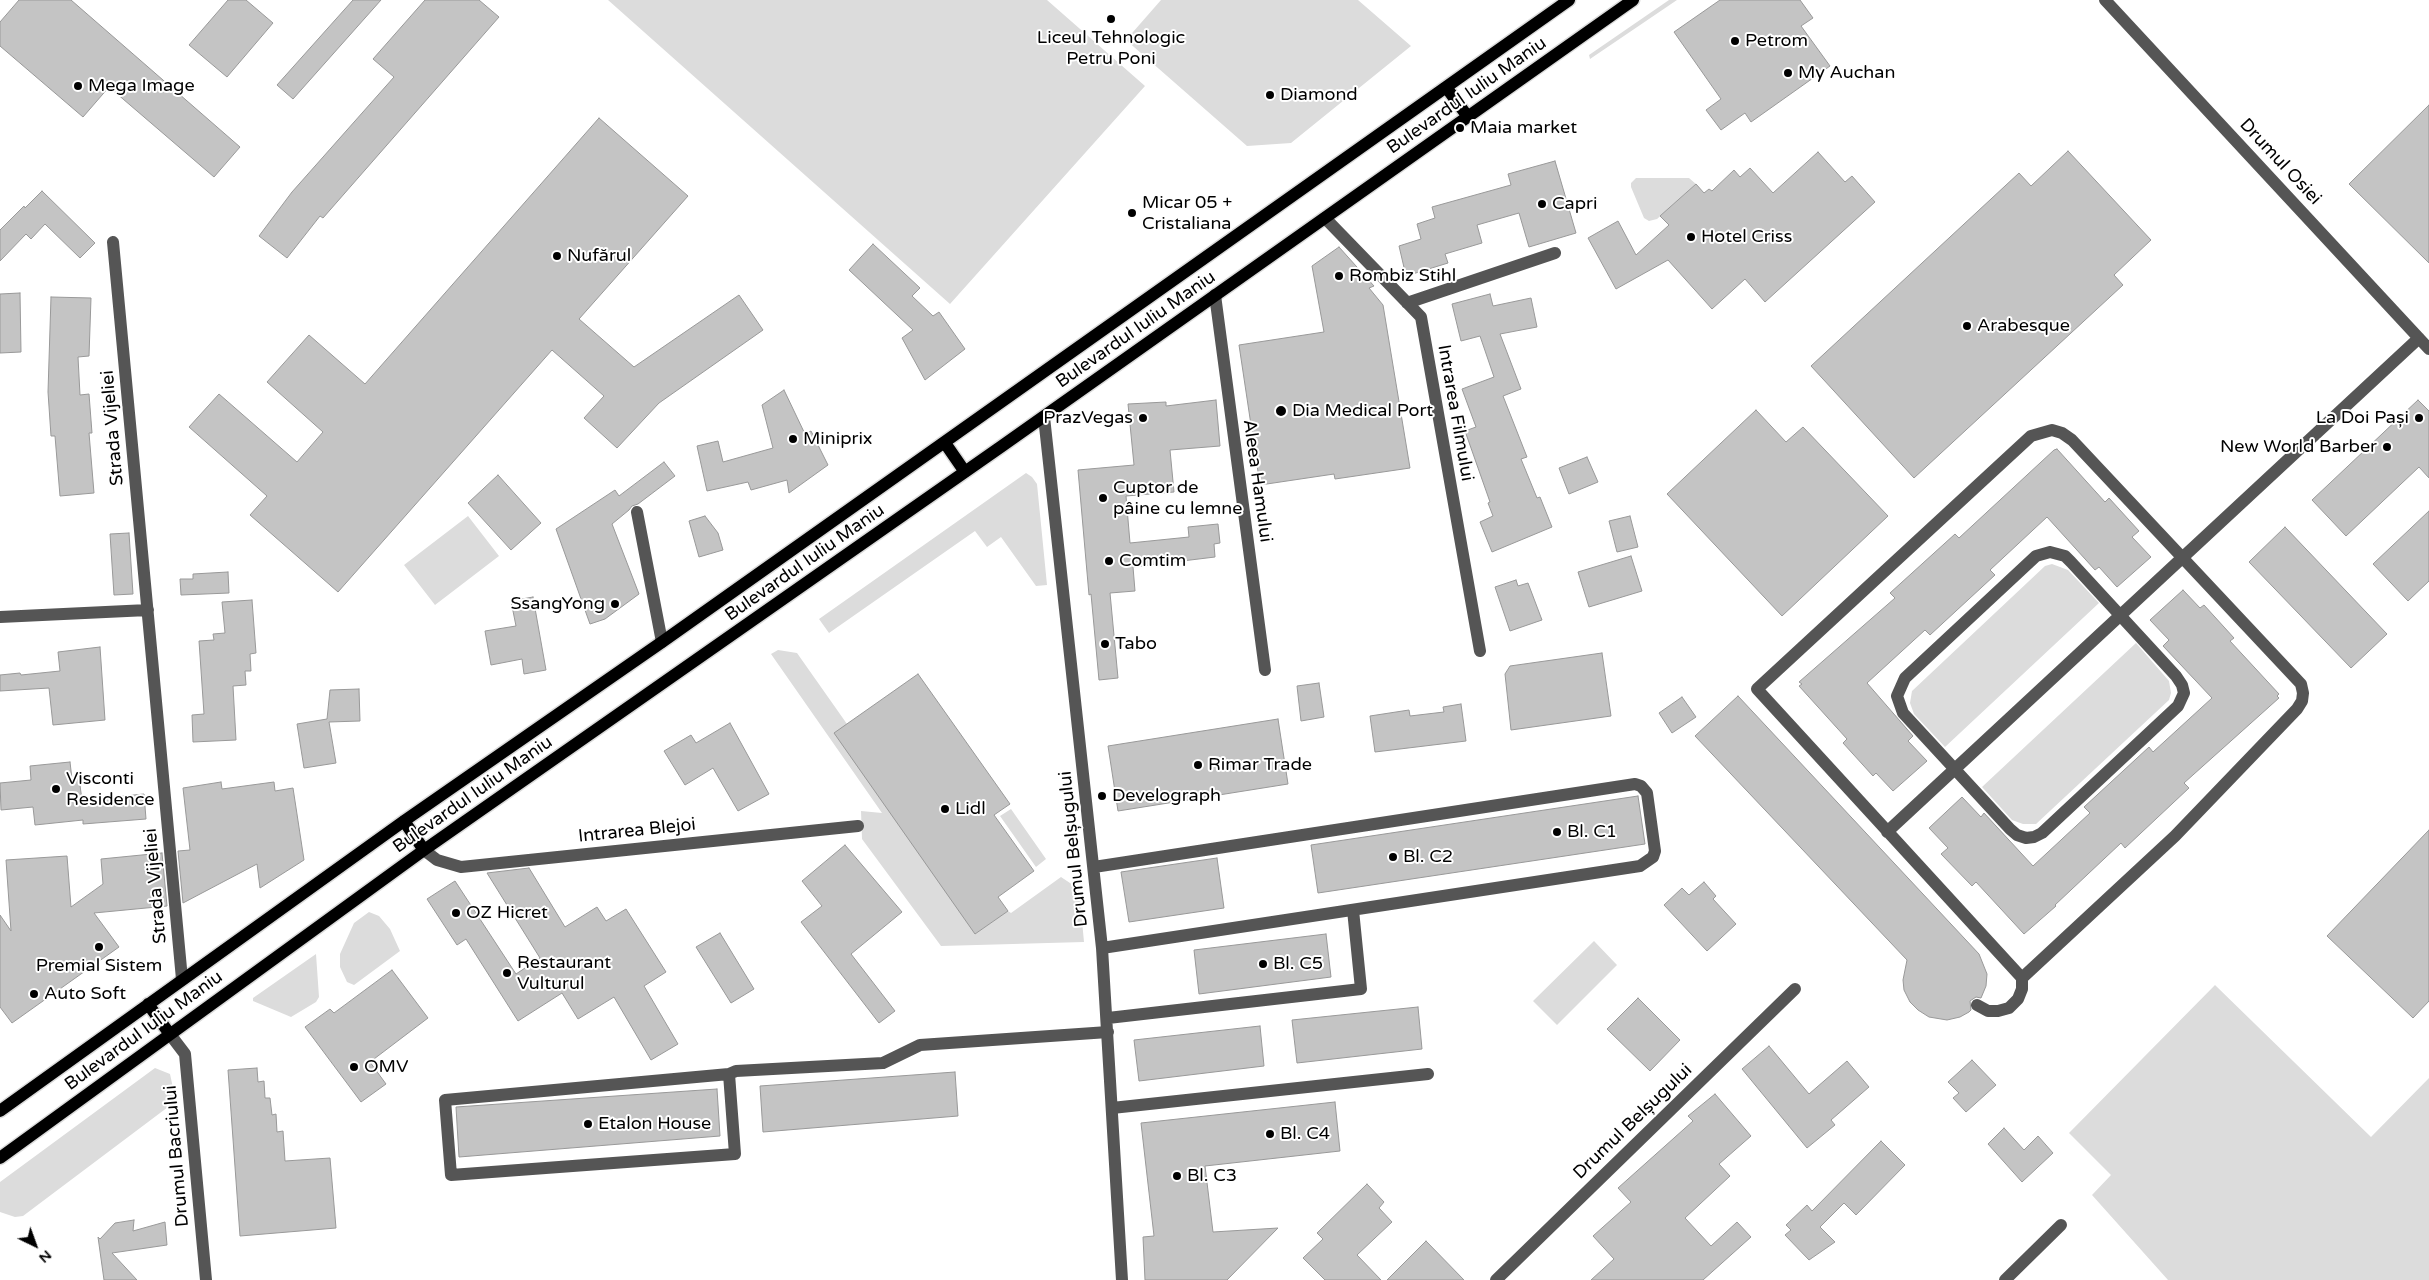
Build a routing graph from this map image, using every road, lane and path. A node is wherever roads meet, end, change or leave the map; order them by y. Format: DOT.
graph roads {
  1 [pos="1570,0"];
  2 [pos="1634,0"];
  3 [pos="2105,0"];
  4 [pos="1446,87"];
  5 [pos="1468,117"];
  6 [pos="1325,218"];
  7 [pos="113,242"];
  8 [pos="1555,253"];
  9 [pos="1215,296"];
  10 [pos="1407,303"];
  11 [pos="2419,338"];
  12 [pos="2429,348"];
  13 [pos="1044,416"];
  14 [pos="945,442"];
  15 [pos="965,472"];
  16 [pos="636,512"];
  17 [pos="2182,558"];
  18 [pos="148,610"];
  19 [pos="2120,615"];
  20 [pos="0,617"];
  21 [pos="662,642"];
  22 [pos="1480,651"];
  23 [pos="1265,670"];
  24 [pos="1955,769"];
  25 [pos="404,821"];
  26 [pos="858,826"];
  27 [pos="1887,832"];
  28 [pos="424,850"];
  29 [pos="1094,867"];
  30 [pos="1353,910"];
  31 [pos="1102,948"];
  32 [pos="2022,978"];
  33 [pos="182,979"];
  34 [pos="1795,989"];
  35 [pos="148,1004"];
  36 [pos="1977,1005"];
  37 [pos="1108,1018"];
  38 [pos="1108,1032"];
  39 [pos="170,1033"];
  40 [pos="729,1074"];
  41 [pos="1428,1074"];
  42 [pos="1112,1108"];
  43 [pos="0,1111"];
  44 [pos="0,1158"];
  45 [pos="2062,1225"];
  46 [pos="206,1280"];
  47 [pos="1122,1280"];
  48 [pos="1496,1280"];
  49 [pos="2005,1280"];
  1 -- 4 [label="main road, Bulevardul Iuliu Maniu"];
  2 -- 5 [label="main road, Bulevardul Iuliu Maniu"];
  3 -- 11 [label="street, Drumul Osiei"];
  4 -- 5 [label="main road"];
  4 -- 14 [label="main road, Bulevardul Iuliu Maniu"];
  5 -- 6 [label="main road, Bulevardul Iuliu Maniu"];
  6 -- 9 [label="main road, Bulevardul Iuliu Maniu"];
  6 -- 10 [label="street, Intrarea Filmului"];
  7 -- 18 [label="street, Strada Vijeliei"];
  8 -- 10 [label="street"];
  9 -- 13 [label="main road, Bulevardul Iuliu Maniu"];
  9 -- 23 [label="street, Aleea Hamului"];
  10 -- 22 [label="street, Intrarea Filmului"];
  11 -- 12 [label="street, Drumul Osiei"];
  11 -- 17 [label="street"];
  13 -- 15 [label="main road, Bulevardul Iuliu Maniu"];
  13 -- 29 [label="street, Drumul Belșugului"];
  14 -- 15 [label="main road"];
  14 -- 21 [label="main road, Bulevardul Iuliu Maniu"];
  15 -- 28 [label="main road, Bulevardul Iuliu Maniu"];
  16 -- 21 [label="street"];
  17 -- 19 [label="street"];
  17 -- 27 [label="street"];
  17 -- 32 [label="street"];
  18 -- 20 [label="street"];
  18 -- 33 [label="street, Strada Vijeliei"];
  19 -- 24 [label="street"];
  19 -- 24 [label="street"];
  19 -- 24 [label="street"];
  21 -- 25 [label="main road, Bulevardul Iuliu Maniu"];
  24 -- 27 [label="street"];
  25 -- 28 [label="main road"];
  25 -- 33 [label="main road, Bulevardul Iuliu Maniu"];
  26 -- 28 [label="street, Intrarea Blejoi"];
  27 -- 32 [label="street"];
  28 -- 39 [label="main road, Bulevardul Iuliu Maniu"];
  29 -- 30 [label="street"];
  29 -- 31 [label="street, Drumul Belșugului"];
  30 -- 31 [label="street"];
  30 -- 37 [label="street"];
  31 -- 37 [label="street, Drumul Belșugului"];
  32 -- 36 [label="street"];
  33 -- 35 [label="main road, Bulevardul Iuliu Maniu"];
  34 -- 48 [label="street, Drumul Belșugului"];
  35 -- 39 [label="main road"];
  35 -- 43 [label="main road, Bulevardul Iuliu Maniu"];
  37 -- 38 [label="street, Drumul Belșugului"];
  38 -- 40 [label="street"];
  38 -- 42 [label="street, Drumul Belșugului"];
  39 -- 44 [label="main road, Bulevardul Iuliu Maniu"];
  39 -- 46 [label="street, Drumul Bacriului"];
  40 -- 40 [label="street"];
  41 -- 42 [label="street"];
  42 -- 47 [label="street, Drumul Belșugului"];
  45 -- 49 [label="street"];
}
